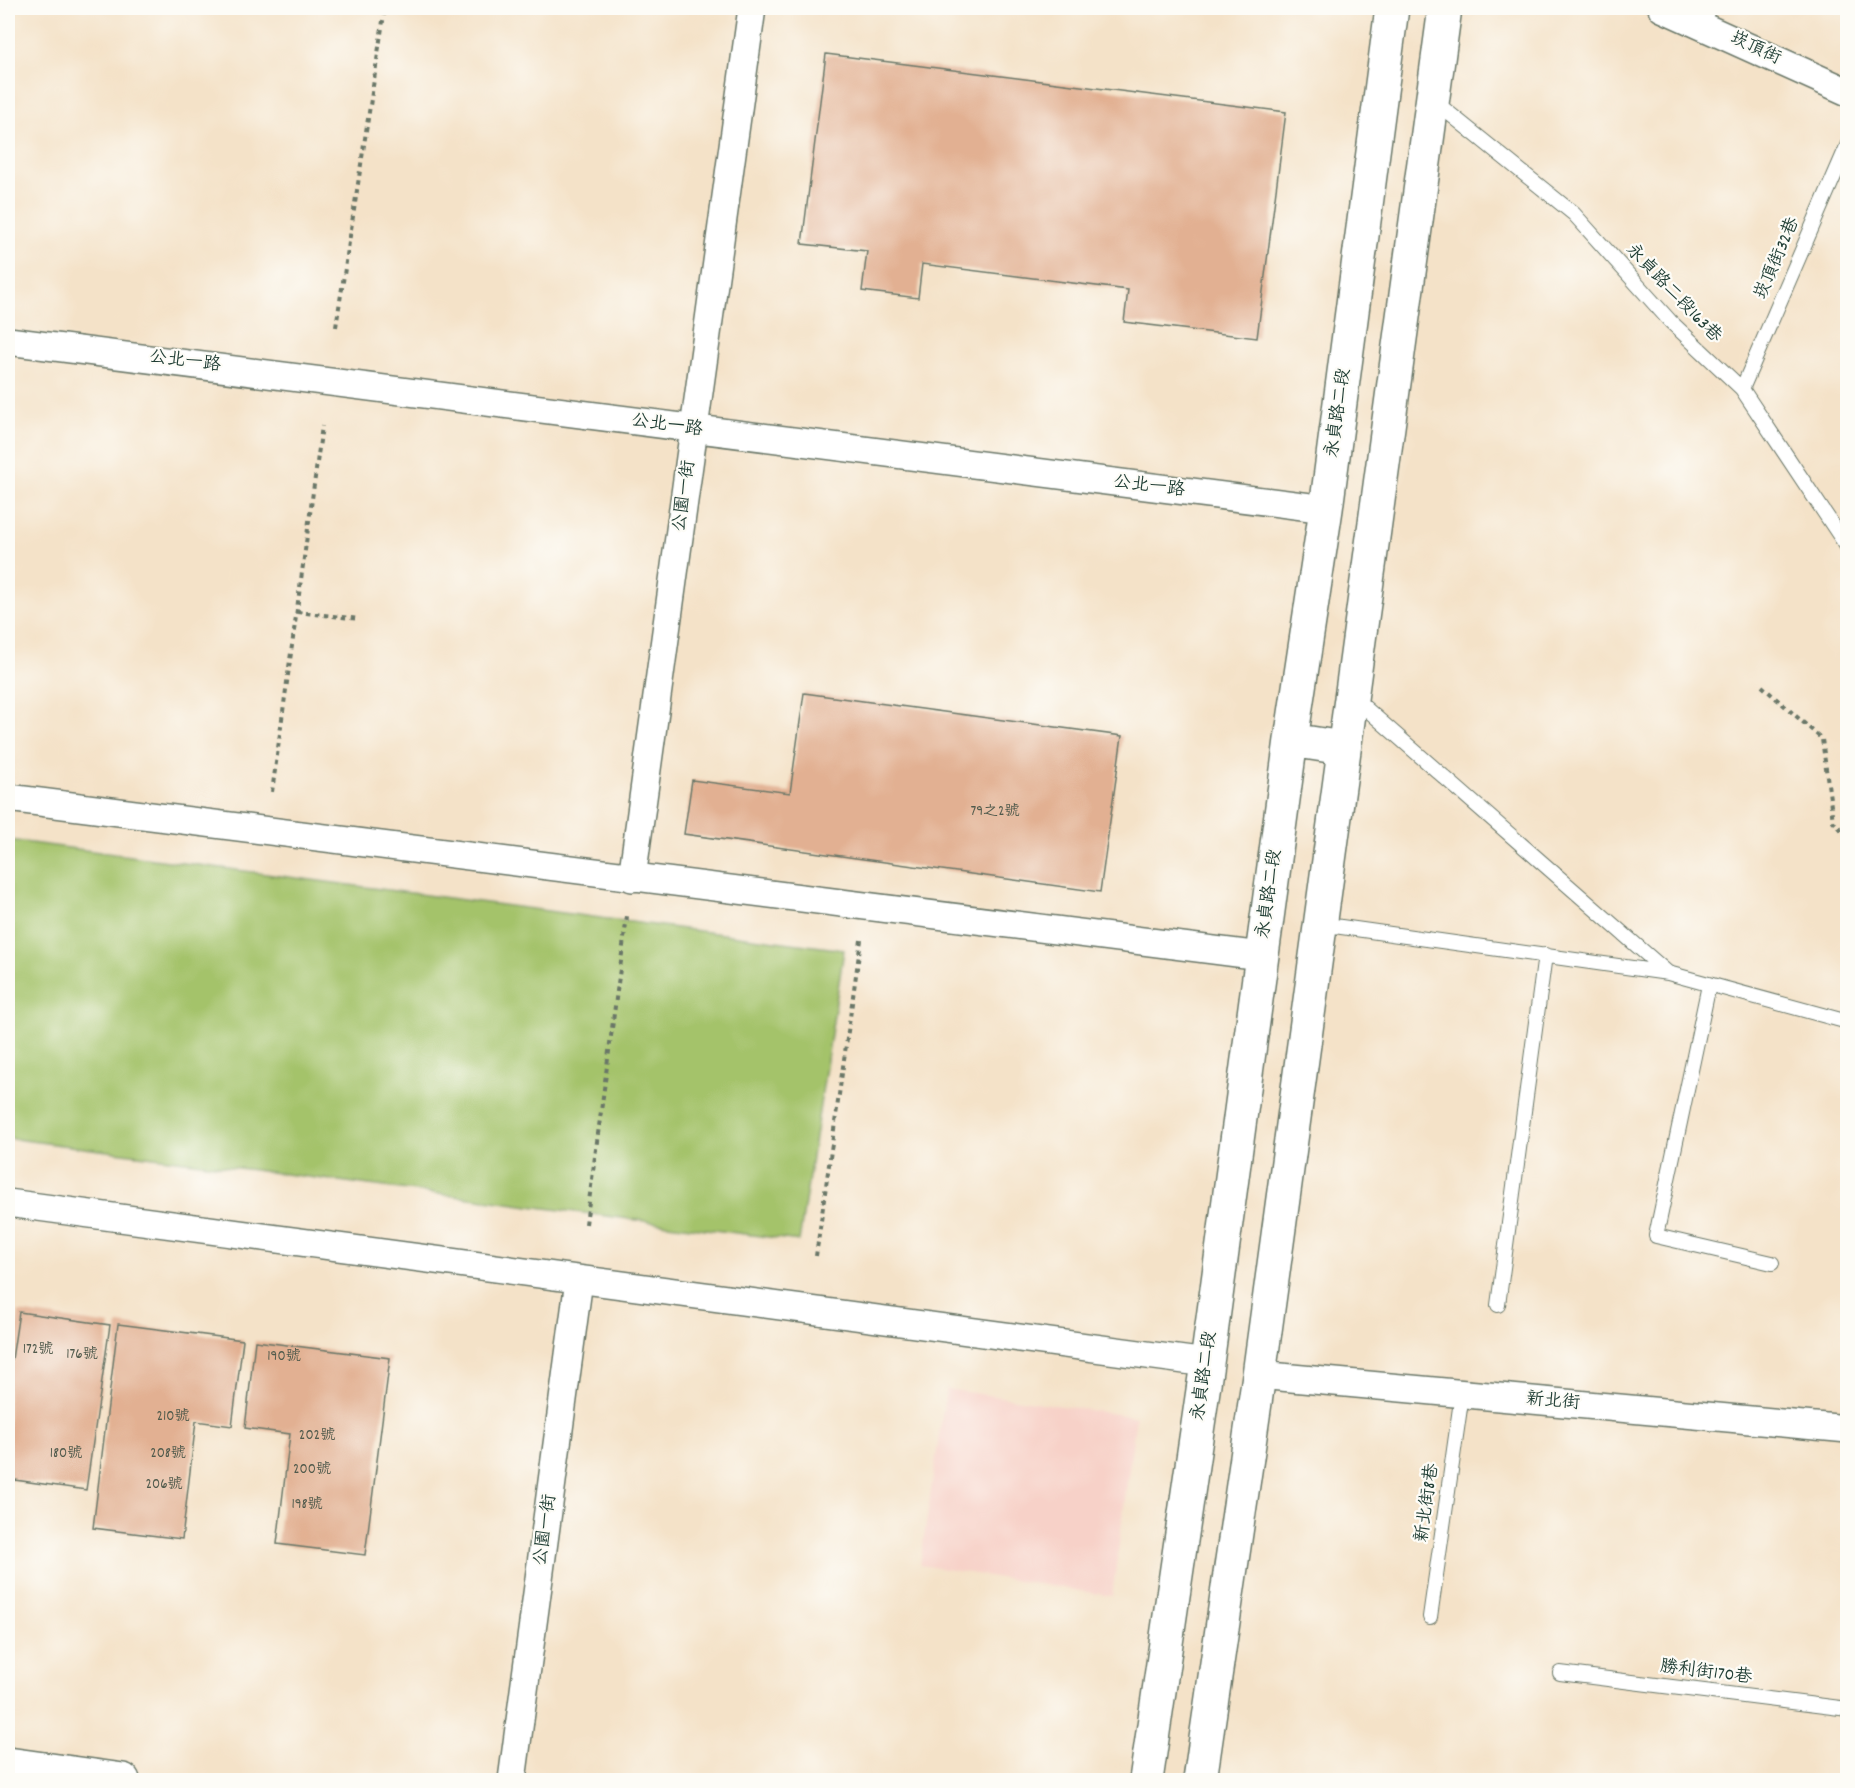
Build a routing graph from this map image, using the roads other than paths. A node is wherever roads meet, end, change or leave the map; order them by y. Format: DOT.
graph roads {
  1 [pos="752,8"];
  2 [pos="1392,8"];
  3 [pos="1445,8"];
  4 [pos="1662,8"];
  5 [pos="1705,16"];
  6 [pos="1848,92"];
  7 [pos="1433,99"];
  8 [pos="1848,144"];
  9 [pos="8,340"];
  10 [pos="1742,389"];
  11 [pos="694,430"];
  12 [pos="1326,509"];
  13 [pos="1848,548"];
  14 [pos="1350,694"];
  15 [pos="1291,740"];
  16 [pos="1343,748"];
  17 [pos="8,798"];
  18 [pos="632,878"];
  19 [pos="1320,924"];
  20 [pos="1545,955"];
  21 [pos="1261,956"];
  22 [pos="1668,973"];
  23 [pos="1709,985"];
  24 [pos="1848,1022"];
  25 [pos="8,1203"];
  26 [pos="1772,1263"];
  27 [pos="579,1280"];
  28 [pos="1498,1305"];
  29 [pos="1207,1363"];
  30 [pos="1259,1375"];
  31 [pos="1462,1394"];
  32 [pos="1848,1429"];
  33 [pos="1430,1617"];
  34 [pos="1560,1673"];
  35 [pos="1848,1709"];
  36 [pos="8,1764"];
  37 [pos="123,1780"];
  38 [pos="512,1780"];
  39 [pos="1146,1780"];
  40 [pos="1200,1780"];
  1 -- 11 [label="street, 公園一街"];
  2 -- 12 [label="main road, 永貞路二段"];
  3 -- 7 [label="main road"];
  4 -- 5 [label="street, 崁頂街"];
  5 -- 6 [label="street, 崁頂街"];
  7 -- 10 [label="lane, 永貞路二段163巷"];
  7 -- 14 [label="main road"];
  8 -- 10 [label="lane, 崁頂街32巷"];
  9 -- 11 [label="street, 公北一路"];
  10 -- 13 [label="lane, 永貞路二段163巷"];
  11 -- 12 [label="street, 公北一路"];
  11 -- 18 [label="street, 公園一街"];
  12 -- 15 [label="main road, 永貞路二段"];
  14 -- 16 [label="main road"];
  14 -- 22 [label="lane"];
  15 -- 16 [label="main road"];
  15 -- 21 [label="main road, 永貞路二段"];
  16 -- 19 [label="main road"];
  17 -- 18 [label="street"];
  18 -- 21 [label="street"];
  19 -- 20 [label="lane"];
  19 -- 30 [label="main road"];
  20 -- 22 [label="lane"];
  20 -- 28 [label="lane"];
  21 -- 29 [label="main road, 永貞路二段"];
  22 -- 23 [label="lane"];
  23 -- 24 [label="lane"];
  23 -- 26 [label="lane"];
  25 -- 27 [label="street"];
  27 -- 29 [label="street"];
  27 -- 38 [label="street, 公園一街"];
  29 -- 39 [label="main road, 永貞路二段"];
  30 -- 31 [label="street, 新北街"];
  30 -- 40 [label="main road"];
  31 -- 32 [label="street, 新北街"];
  31 -- 33 [label="lane, 新北街8巷"];
  34 -- 35 [label="lane, 勝利街170巷"];
  36 -- 37 [label="main road"];
}
